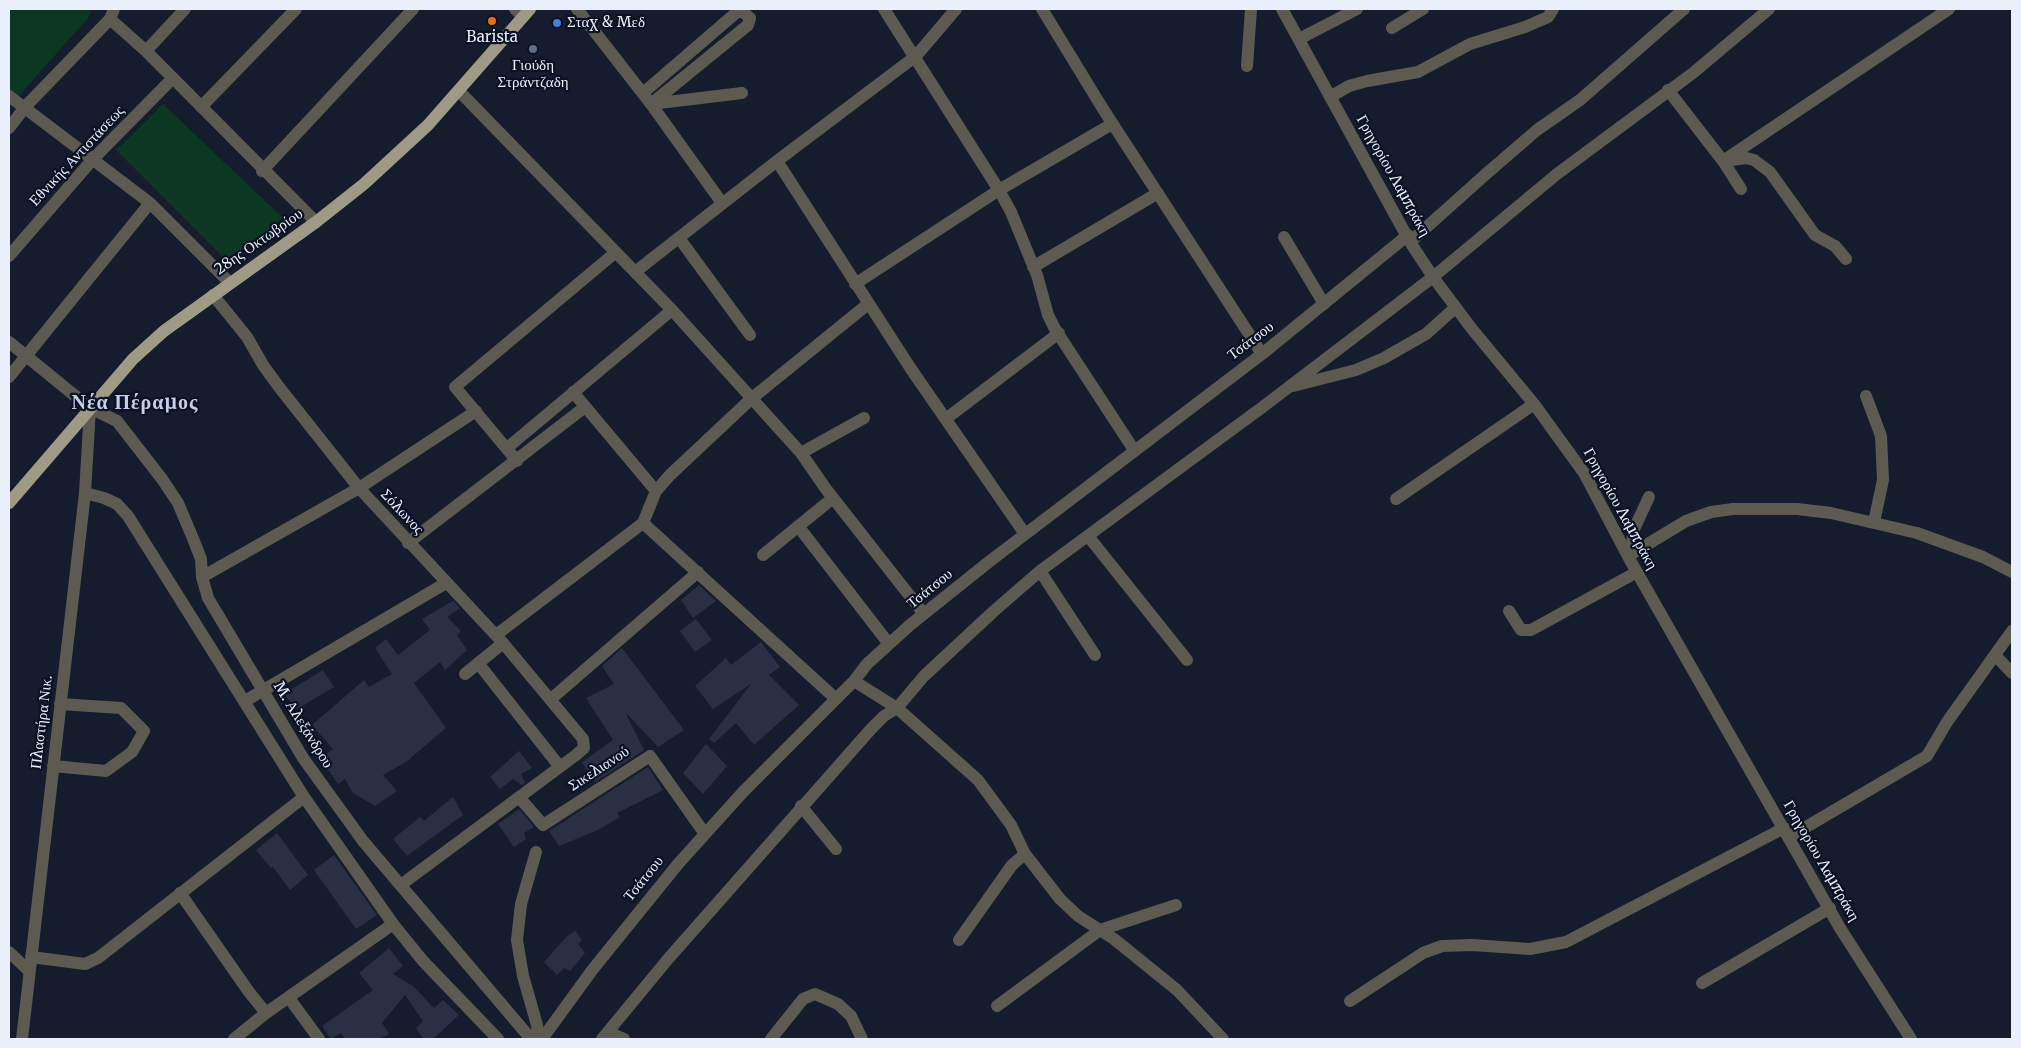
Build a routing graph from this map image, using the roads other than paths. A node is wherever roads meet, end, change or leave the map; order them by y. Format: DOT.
graph roads {
  1 [pos="185,9"];
  2 [pos="296,9"];
  3 [pos="413,9"];
  4 [pos="577,9"];
  5 [pos="884,9"];
  6 [pos="956,9"];
  7 [pos="1042,9"];
  8 [pos="1251,9"];
  9 [pos="1282,9"];
  10 [pos="1357,9"];
  11 [pos="1423,9"];
  12 [pos="1553,9"];
  13 [pos="1684,9"];
  14 [pos="1770,9"];
  15 [pos="1949,9"];
  16 [pos="523,12"];
  17 [pos="112,14"];
  18 [pos="1392,28"];
  19 [pos="1299,39"];
  20 [pos="146,51"];
  21 [pos="916,56"];
  22 [pos="1247,66"];
  23 [pos="172,80"];
  24 [pos="1668,90"];
  25 [pos="459,91"];
  26 [pos="642,92"];
  27 [pos="742,93"];
  28 [pos="9,96"];
  29 [pos="1330,97"];
  30 [pos="652,104"];
  31 [pos="26,106"];
  32 [pos="201,107"];
  33 [pos="1112,124"];
  34 [pos="9,128"];
  35 [pos="93,159"];
  36 [pos="777,161"];
  37 [pos="1723,161"];
  38 [pos="262,171"];
  39 [pos="1741,189"];
  40 [pos="999,190"];
  41 [pos="1158,193"];
  42 [pos="150,203"];
  43 [pos="722,203"];
  44 [pos="316,222"];
  45 [pos="1284,237"];
  46 [pos="679,238"];
  47 [pos="1409,238"];
  48 [pos="616,252"];
  49 [pos="9,256"];
  50 [pos="1846,259"];
  51 [pos="1033,267"];
  52 [pos="636,272"];
  53 [pos="1433,278"];
  54 [pos="229,282"];
  55 [pos="855,284"];
  56 [pos="213,295"];
  57 [pos="868,304"];
  58 [pos="1324,304"];
  59 [pos="1455,308"];
  60 [pos="672,310"];
  61 [pos="1059,333"];
  62 [pos="750,335"];
  63 [pos="9,342"];
  64 [pos="1262,354"];
  65 [pos="25,355"];
  66 [pos="9,377"];
  67 [pos="1287,388"];
  68 [pos="573,392"];
  69 [pos="1866,396"];
  70 [pos="751,399"];
  71 [pos="1534,404"];
  72 [pos="585,407"];
  73 [pos="90,408"];
  74 [pos="476,411"];
  75 [pos="864,418"];
  76 [pos="947,418"];
  77 [pos="507,448"];
  78 [pos="1134,450"];
  79 [pos="801,453"];
  80 [pos="517,461"];
  81 [pos="358,488"];
  82 [pos="656,491"];
  83 [pos="85,494"];
  84 [pos="1649,497"];
  85 [pos="833,498"];
  86 [pos="1396,500"];
  87 [pos="9,503"];
  88 [pos="1874,522"];
  89 [pos="643,523"];
  90 [pos="798,526"];
  91 [pos="1026,534"];
  92 [pos="1088,536"];
  93 [pos="408,543"];
  94 [pos="762,555"];
  95 [pos="1630,555"];
  96 [pos="1040,571"];
  97 [pos="698,572"];
  98 [pos="1636,572"];
  99 [pos="2012,572"];
  100 [pos="202,577"];
  101 [pos="446,583"];
  102 [pos="1509,611"];
  103 [pos="924,614"];
  104 [pos="2012,631"];
  105 [pos="499,639"];
  106 [pos="889,644"];
  107 [pos="1095,655"];
  108 [pos="1995,656"];
  109 [pos="1187,660"];
  110 [pos="478,663"];
  111 [pos="2012,673"];
  112 [pos="465,674"];
  113 [pos="854,681"];
  114 [pos="262,690"];
  115 [pos="835,698"];
  116 [pos="551,699"];
  117 [pos="245,700"];
  118 [pos="60,704"];
  119 [pos="897,708"];
  120 [pos="53,766"];
  121 [pos="560,767"];
  122 [pos="304,797"];
  123 [pos="519,797"];
  124 [pos="801,806"];
  125 [pos="1787,832"];
  126 [pos="705,834"];
  127 [pos="836,849"];
  128 [pos="536,852"];
  129 [pos="1026,854"];
  130 [pos="402,884"];
  131 [pos="180,892"];
  132 [pos="1176,905"];
  133 [pos="1830,908"];
  134 [pos="393,924"];
  135 [pos="1100,930"];
  136 [pos="959,940"];
  137 [pos="9,952"];
  138 [pos="31,956"];
  139 [pos="29,971"];
  140 [pos="1702,983"];
  141 [pos="289,998"];
  142 [pos="1350,1001"];
  143 [pos="997,1006"];
  144 [pos="266,1014"];
  145 [pos="1210,1033"];
  146 [pos="605,1036"];
  147 [pos="776,1037"];
  148 [pos="22,1039"];
  149 [pos="234,1039"];
  150 [pos="319,1039"];
  151 [pos="498,1039"];
  152 [pos="531,1039"];
  153 [pos="538,1039"];
  154 [pos="542,1039"];
  155 [pos="624,1039"];
  156 [pos="862,1039"];
  157 [pos="1223,1039"];
  158 [pos="1911,1039"];
  1 -- 20 [label="street"];
  2 -- 32 [label="street"];
  3 -- 38 [label="street"];
  4 -- 26 [label="street"];
  5 -- 21 [label="street"];
  6 -- 21 [label="street"];
  7 -- 33 [label="street"];
  8 -- 22 [label="street"];
  9 -- 19 [label="street, Γρηγορίου Λαμπράκη"];
  10 -- 19 [label="street"];
  11 -- 18 [label="street"];
  12 -- 29 [label="street"];
  13 -- 47 [label="street, Τσάτσου"];
  14 -- 24 [label="street"];
  15 -- 37 [label="street"];
  16 -- 25 [label="main road, 28ης Οκτωβρίου"];
  17 -- 20 [label="street"];
  17 -- 31 [label="street"];
  19 -- 29 [label="street, Γρηγορίου Λαμπράκη"];
  20 -- 23 [label="street"];
  21 -- 36 [label="street"];
  21 -- 40 [label="street"];
  23 -- 32 [label="street"];
  23 -- 35 [label="street, Εθνικής Αντιστάσεως"];
  24 -- 37 [label="street"];
  24 -- 53 [label="street"];
  25 -- 44 [label="main road, 28ης Οκτωβρίου"];
  25 -- 48 [label="street"];
  26 -- 30 [label="street"];
  26 -- 30 [label="street"];
  27 -- 30 [label="street"];
  28 -- 31 [label="street"];
  29 -- 47 [label="street, Γρηγορίου Λαμπράκη"];
  30 -- 43 [label="street"];
  31 -- 34 [label="street"];
  31 -- 35 [label="street"];
  32 -- 38 [label="street"];
  33 -- 40 [label="street"];
  33 -- 41 [label="street"];
  35 -- 42 [label="street"];
  35 -- 49 [label="street, Εθνικής Αντιστάσεως"];
  36 -- 43 [label="street"];
  36 -- 55 [label="street"];
  37 -- 39 [label="street"];
  37 -- 50 [label="street"];
  38 -- 44 [label="street"];
  40 -- 51 [label="street"];
  40 -- 55 [label="street"];
  41 -- 51 [label="street"];
  41 -- 64 [label="street"];
  42 -- 54 [label="street"];
  42 -- 65 [label="street"];
  43 -- 46 [label="street"];
  44 -- 54 [label="main road, 28ης Οκτωβρίου"];
  45 -- 58 [label="street"];
  46 -- 52 [label="street"];
  46 -- 62 [label="street"];
  47 -- 53 [label="street, Γρηγορίου Λαμπράκη"];
  47 -- 58 [label="street, Τσάτσου"];
  48 -- 52 [label="street"];
  48 -- 74 [label="street"];
  51 -- 61 [label="street"];
  52 -- 60 [label="street"];
  53 -- 59 [label="street, Γρηγορίου Λαμπράκη"];
  53 -- 67 [label="street"];
  54 -- 56 [label="main road, 28ης Οκτωβρίου"];
  55 -- 57 [label="street"];
  56 -- 73 [label="main road, 28ης Οκτωβρίου"];
  56 -- 81 [label="street, Σόλωνος"];
  57 -- 70 [label="street"];
  57 -- 76 [label="street"];
  58 -- 64 [label="street, Τσάτσου"];
  59 -- 67 [label="street"];
  59 -- 71 [label="street, Γρηγορίου Λαμπράκη"];
  60 -- 68 [label="street"];
  60 -- 70 [label="street"];
  61 -- 76 [label="street"];
  61 -- 78 [label="street"];
  63 -- 65 [label="street, Μ. Αλεξάνδρου"];
  64 -- 78 [label="street, Τσάτσου"];
  65 -- 66 [label="street"];
  65 -- 73 [label="street, Μ. Αλεξάνδρου"];
  67 -- 92 [label="street"];
  68 -- 72 [label="street"];
  68 -- 77 [label="street"];
  69 -- 88 [label="street"];
  70 -- 79 [label="street"];
  70 -- 82 [label="street"];
  71 -- 86 [label="street"];
  71 -- 95 [label="street, Γρηγορίου Λαμπράκη"];
  72 -- 80 [label="street"];
  72 -- 82 [label="street"];
  73 -- 83 [label="street, Πλαστήρα Νικ."];
  73 -- 87 [label="main road, 28ης Οκτωβρίου"];
  73 -- 100 [label="street, Μ. Αλεξάνδρου"];
  74 -- 77 [label="street"];
  74 -- 81 [label="street"];
  75 -- 79 [label="street"];
  76 -- 91 [label="street"];
  77 -- 80 [label="street"];
  78 -- 91 [label="street, Τσάτσου"];
  79 -- 85 [label="street"];
  80 -- 93 [label="street"];
  81 -- 93 [label="street, Σόλωνος"];
  81 -- 100 [label="street"];
  82 -- 89 [label="street"];
  83 -- 117 [label="street"];
  83 -- 118 [label="street, Πλαστήρα Νικ."];
  84 -- 95 [label="street"];
  85 -- 90 [label="street"];
  85 -- 103 [label="street"];
  88 -- 95 [label="street"];
  88 -- 99 [label="street"];
  89 -- 97 [label="street"];
  89 -- 105 [label="street"];
  90 -- 94 [label="street"];
  90 -- 106 [label="street"];
  91 -- 103 [label="street, Τσάτσου"];
  92 -- 96 [label="street"];
  92 -- 109 [label="street"];
  93 -- 101 [label="street, Σόλωνος"];
  95 -- 98 [label="street, Γρηγορίου Λαμπράκη"];
  96 -- 107 [label="street"];
  96 -- 119 [label="street"];
  97 -- 115 [label="street"];
  97 -- 116 [label="street"];
  98 -- 102 [label="street"];
  98 -- 125 [label="street, Γρηγορίου Λαμπράκη"];
  100 -- 114 [label="street, Μ. Αλεξάνδρου"];
  101 -- 105 [label="street, Σόλωνος"];
  101 -- 114 [label="street"];
  103 -- 106 [label="street, Τσάτσου"];
  104 -- 108 [label="street"];
  105 -- 110 [label="street"];
  105 -- 116 [label="street, Σόλωνος"];
  106 -- 113 [label="street, Τσάτσου"];
  108 -- 111 [label="street"];
  108 -- 125 [label="street"];
  110 -- 112 [label="street"];
  110 -- 121 [label="street"];
  113 -- 115 [label="street, Τσάτσου"];
  113 -- 119 [label="street"];
  114 -- 117 [label="street"];
  114 -- 130 [label="street, Μ. Αλεξάνδρου"];
  115 -- 126 [label="street, Τσάτσου"];
  116 -- 121 [label="street, Σόλωνος"];
  117 -- 122 [label="street"];
  118 -- 120 [label="street, Πλαστήρα Νικ."];
  118 -- 120 [label="street"];
  119 -- 124 [label="street"];
  119 -- 129 [label="street"];
  120 -- 138 [label="street, Πλαστήρα Νικ."];
  121 -- 123 [label="street"];
  122 -- 131 [label="street"];
  122 -- 134 [label="street"];
  123 -- 126 [label="street, Σικελιανού"];
  123 -- 130 [label="street"];
  124 -- 127 [label="street"];
  124 -- 146 [label="street"];
  125 -- 133 [label="street, Γρηγορίου Λαμπράκη"];
  125 -- 142 [label="street"];
  126 -- 154 [label="street, Τσάτσου"];
  128 -- 153 [label="street"];
  129 -- 135 [label="street"];
  129 -- 136 [label="street"];
  130 -- 152 [label="street, Μ. Αλεξάνδρου"];
  131 -- 138 [label="street"];
  131 -- 144 [label="street"];
  132 -- 135 [label="street"];
  133 -- 140 [label="street"];
  133 -- 158 [label="street, Γρηγορίου Λαμπράκη"];
  134 -- 141 [label="street"];
  134 -- 151 [label="street"];
  135 -- 143 [label="street"];
  135 -- 145 [label="street"];
  137 -- 139 [label="street"];
  138 -- 139 [label="street, Πλαστήρα Νικ."];
  139 -- 148 [label="street, Πλαστήρα Νικ."];
  141 -- 144 [label="street"];
  141 -- 150 [label="street"];
  144 -- 149 [label="street"];
  145 -- 157 [label="street"];
  146 -- 155 [label="street"];
  147 -- 156 [label="street"];
}
